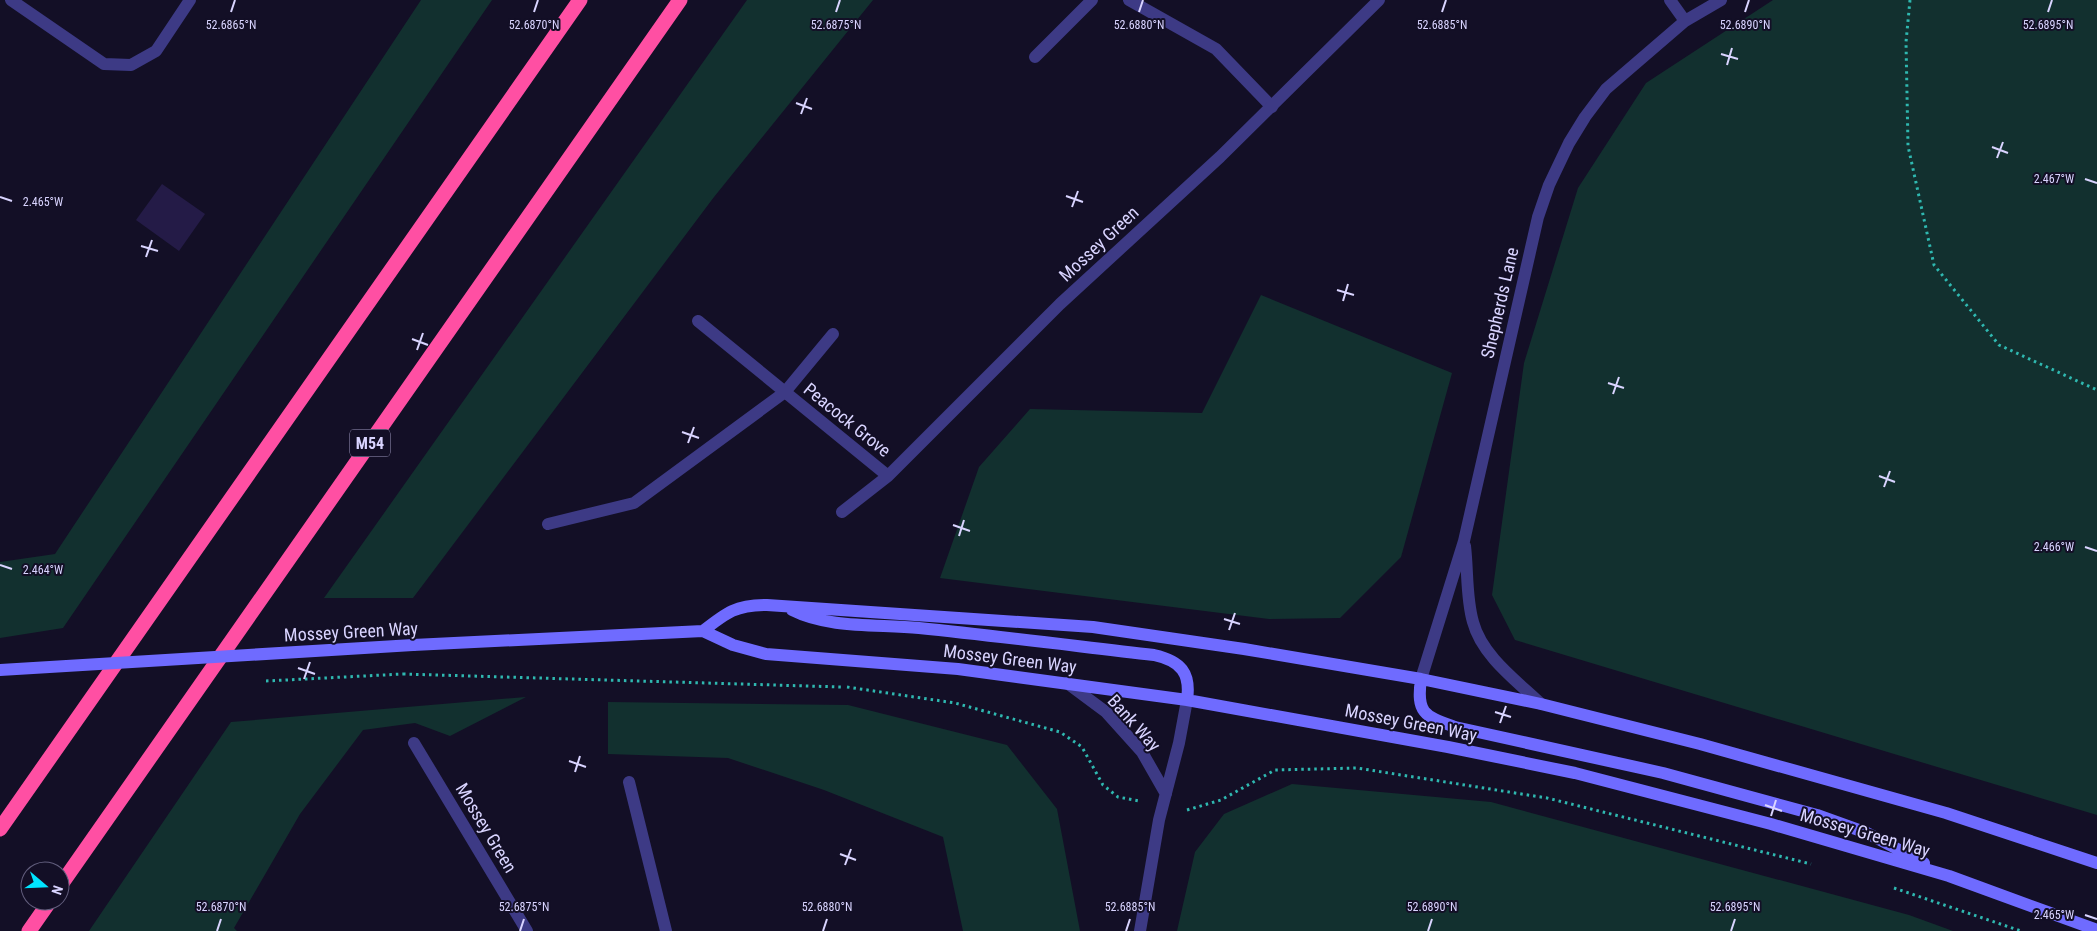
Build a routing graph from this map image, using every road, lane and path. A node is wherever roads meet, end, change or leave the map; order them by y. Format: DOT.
graph roads {
  1 [pos="11,0"];
  2 [pos="190,0"];
  3 [pos="580,0"];
  4 [pos="680,0"];
  5 [pos="1092,0"];
  6 [pos="1129,0"];
  7 [pos="1379,0"];
  8 [pos="1670,0"];
  9 [pos="1721,0"];
  10 [pos="1910,0"];
  11 [pos="1685,22"];
  12 [pos="1035,57"];
  13 [pos="1272,107"];
  14 [pos="698,321"];
  15 [pos="833,334"];
  16 [pos="2097,390"];
  17 [pos="785,392"];
  18 [pos="888,476"];
  19 [pos="842,512"];
  20 [pos="548,524"];
  21 [pos="1464,541"];
  22 [pos="785,606"];
  23 [pos="703,631"];
  24 [pos="0,670"];
  25 [pos="403,674"];
  26 [pos="1421,679"];
  27 [pos="1067,683"];
  28 [pos="1187,700"];
  29 [pos="1541,704"];
  30 [pos="414,743"];
  31 [pos="629,782"];
  32 [pos="1164,800"];
  33 [pos="0,829"];
  34 [pos="2097,863"];
  35 [pos="1816,865"];
  36 [pos="70,872"];
  37 [pos="1949,876"];
  38 [pos="1891,887"];
  39 [pos="43,911"];
  40 [pos="2097,930"];
  41 [pos="29,931"];
  42 [pos="527,931"];
  43 [pos="666,931"];
  44 [pos="1140,931"];
  45 [pos="2021,931"];
  1 -- 2 [label="street"];
  3 -- 33 [label="highway"];
  4 -- 36 [label="highway, M54"];
  5 -- 12 [label="street"];
  6 -- 13 [label="street"];
  7 -- 13 [label="street, Mossey Green"];
  8 -- 11 [label="street"];
  9 -- 11 [label="street, Shepherds Lane"];
  10 -- 16 [label="path"];
  11 -- 21 [label="street, Shepherds Lane"];
  13 -- 18 [label="street, Mossey Green"];
  14 -- 17 [label="street, Peacock Grove"];
  15 -- 17 [label="street, Peacock Grove"];
  17 -- 18 [label="street, Peacock Grove"];
  17 -- 20 [label="street, Peacock Grove"];
  18 -- 19 [label="street, Mossey Green"];
  21 -- 26 [label="street, Shepherds Lane"];
  21 -- 29 [label="street"];
  22 -- 23 [label="main road, Mossey Green Way"];
  22 -- 26 [label="main road, Mossey Green Way"];
  22 -- 28 [label="main road"];
  23 -- 24 [label="main road, Mossey Green Way, bridge"];
  23 -- 27 [label="main road, Mossey Green Way"];
  25 -- 32 [label="path"];
  26 -- 29 [label="main road, Mossey Green Way"];
  26 -- 37 [label="main road"];
  27 -- 28 [label="main road, Mossey Green Way"];
  27 -- 32 [label="street, Bank Way"];
  28 -- 32 [label="street, Bank Way"];
  28 -- 37 [label="main road, Mossey Green Way"];
  29 -- 34 [label="main road, Mossey Green Way"];
  30 -- 42 [label="street, Mossey Green"];
  31 -- 43 [label="street"];
  32 -- 35 [label="path"];
  32 -- 44 [label="street, Bank Way"];
  37 -- 40 [label="main road, Mossey Green Way"];
  38 -- 45 [label="path"];
  39 -- 41 [label="highway"];
}
